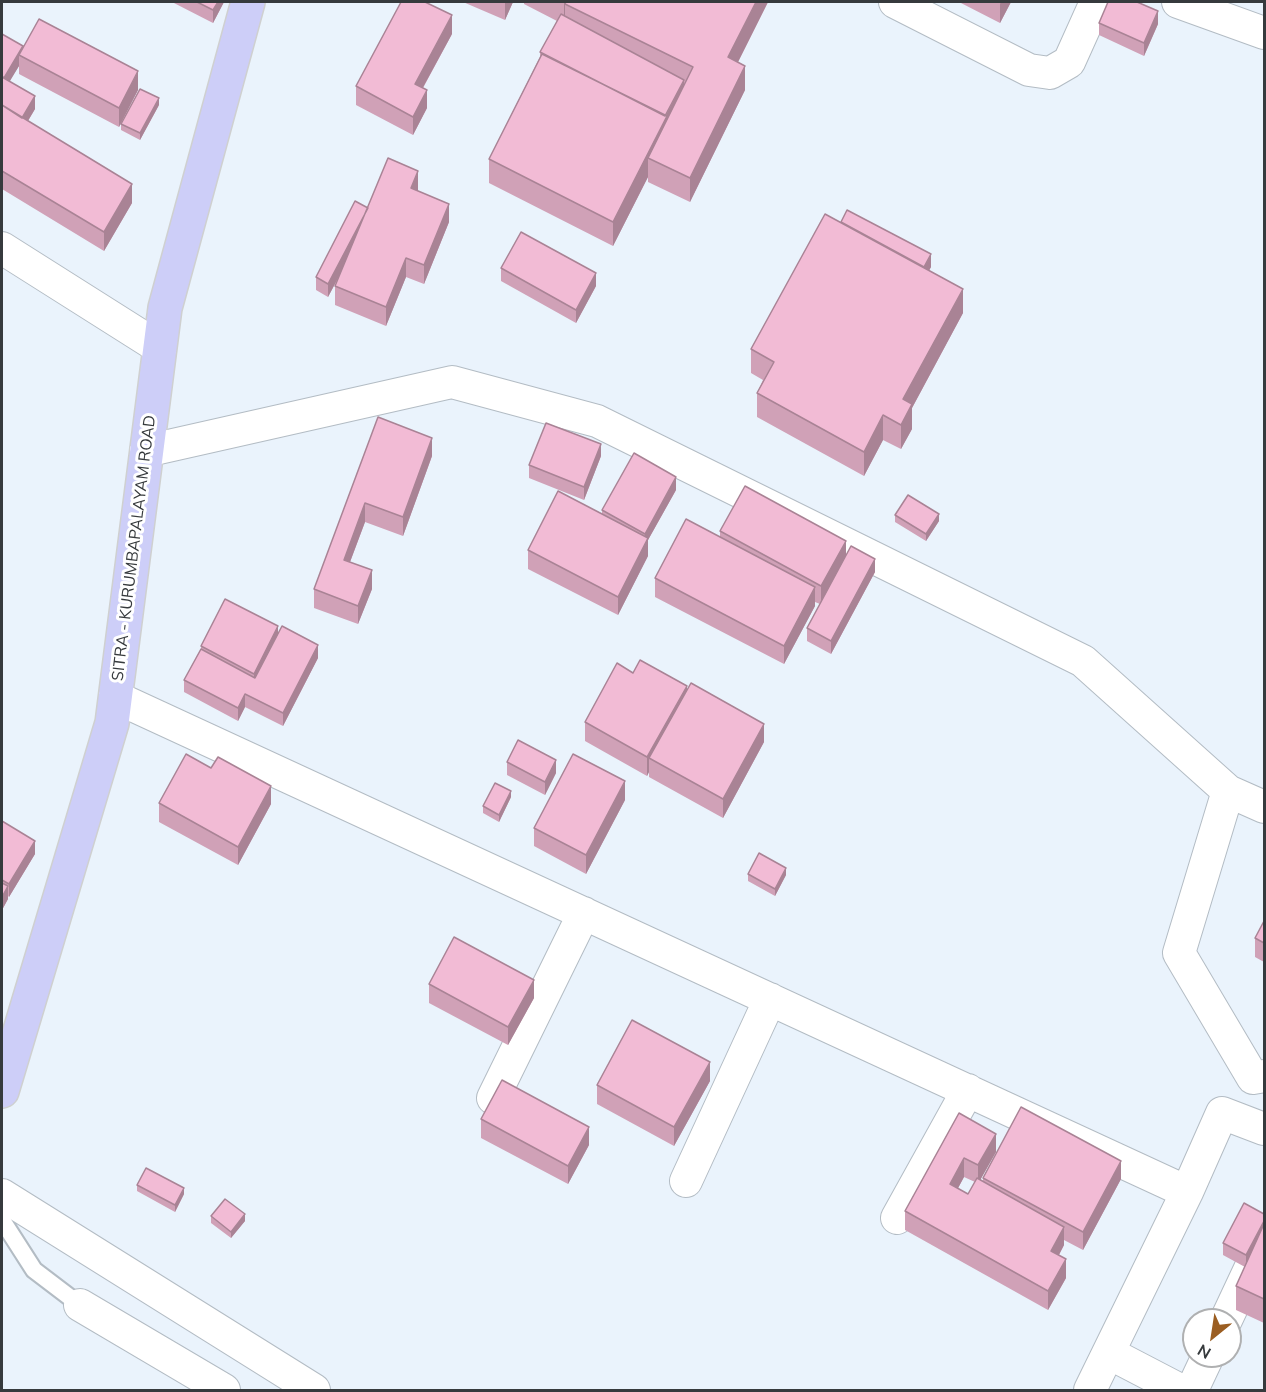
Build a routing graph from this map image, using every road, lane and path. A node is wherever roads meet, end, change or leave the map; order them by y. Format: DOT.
graph roads {
  1 [pos="248,2"];
  2 [pos="895,2"];
  3 [pos="1096,2"];
  4 [pos="1178,2"];
  5 [pos="1264,33"];
  6 [pos="2,248"];
  7 [pos="159,348"];
  8 [pos="146,451"];
  9 [pos="115,697"];
  10 [pos="1228,791"];
  11 [pos="1264,807"];
  12 [pos="584,913"];
  13 [pos="770,999"];
  14 [pos="1261,1073"];
  15 [pos="968,1090"];
  16 [pos="2,1091"];
  17 [pos="493,1098"];
  18 [pos="1224,1114"];
  19 [pos="1264,1129"];
  20 [pos="686,1180"];
  21 [pos="1187,1192"];
  22 [pos="2,1196"];
  23 [pos="897,1218"];
  24 [pos="2,1220"];
  25 [pos="1264,1239"];
  26 [pos="80,1305"];
  27 [pos="1232,1308"];
  28 [pos="1109,1353"];
  29 [pos="1202,1368"];
  30 [pos="224,1390"];
  31 [pos="314,1390"];
  32 [pos="1090,1390"];
  33 [pos="1180,1390"];
  34 [pos="1192,1390"];
  1 -- 7 [label="main road, SITRA - KURUMBAPALAYAM ROAD"];
  2 -- 3 [label="street"];
  4 -- 5 [label="street"];
  6 -- 7 [label="street"];
  7 -- 8 [label="main road, SITRA - KURUMBAPALAYAM ROAD"];
  8 -- 9 [label="main road, SITRA - KURUMBAPALAYAM ROAD"];
  8 -- 10 [label="street"];
  9 -- 12 [label="street"];
  9 -- 16 [label="main road, SITRA - KURUMBAPALAYAM ROAD"];
  10 -- 11 [label="street"];
  10 -- 14 [label="street"];
  12 -- 13 [label="street"];
  12 -- 17 [label="street"];
  13 -- 15 [label="street"];
  13 -- 20 [label="street"];
  14 -- 18 [label="street"];
  15 -- 21 [label="street"];
  15 -- 23 [label="street"];
  18 -- 19 [label="street"];
  18 -- 21 [label="street"];
  21 -- 28 [label="street"];
  22 -- 31 [label="street"];
  24 -- 26 [label="lane"];
  25 -- 27 [label="street"];
  26 -- 30 [label="street"];
  28 -- 32 [label="street"];
  28 -- 33 [label="street"];
  29 -- 34 [label="street"];
}
